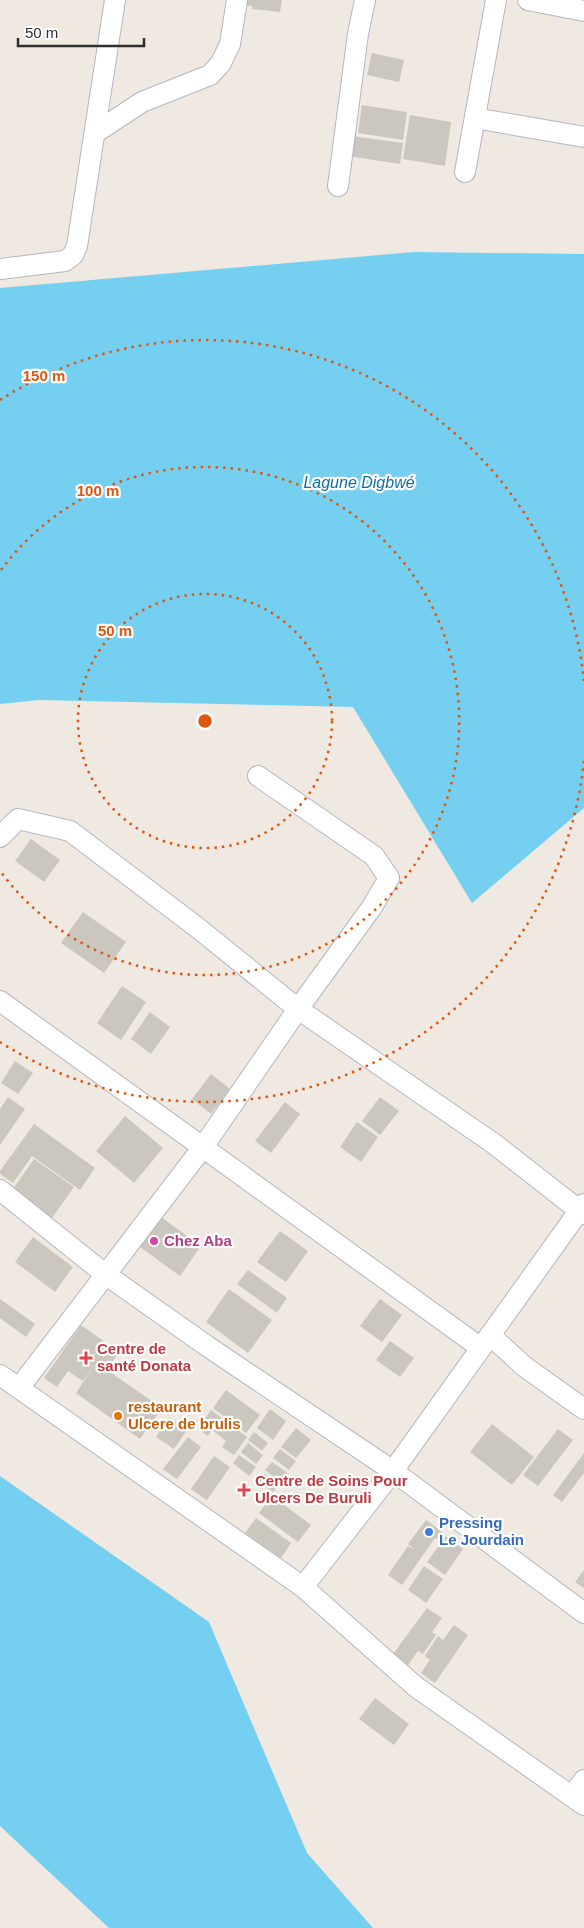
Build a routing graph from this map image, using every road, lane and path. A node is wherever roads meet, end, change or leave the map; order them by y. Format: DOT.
graph roads {
  1 [pos="115,0"];
  2 [pos="238,0"];
  3 [pos="365,0"];
  4 [pos="496,0"];
  5 [pos="528,0"];
  6 [pos="584,11"];
  7 [pos="475,118"];
  8 [pos="95,133"];
  9 [pos="584,137"];
  10 [pos="465,172"];
  11 [pos="338,186"];
  12 [pos="0,269"];
  13 [pos="258,776"];
  14 [pos="0,838"];
  15 [pos="0,1001"];
  16 [pos="298,1009"];
  17 [pos="203,1148"];
  18 [pos="0,1190"];
  19 [pos="582,1210"];
  20 [pos="105,1274"];
  21 [pos="486,1341"];
  22 [pos="0,1375"];
  23 [pos="19,1388"];
  24 [pos="584,1409"];
  25 [pos="392,1471"];
  26 [pos="303,1587"];
  27 [pos="584,1613"];
  28 [pos="584,1780"];
  29 [pos="578,1801"];
  1 -- 8 [label="street"];
  2 -- 8 [label="street"];
  3 -- 11 [label="street"];
  4 -- 7 [label="street"];
  5 -- 6 [label="street"];
  7 -- 9 [label="street"];
  7 -- 10 [label="street"];
  8 -- 12 [label="street"];
  13 -- 16 [label="street"];
  14 -- 16 [label="street"];
  15 -- 17 [label="street"];
  16 -- 17 [label="street"];
  16 -- 19 [label="street"];
  17 -- 20 [label="street"];
  17 -- 21 [label="street"];
  18 -- 20 [label="street"];
  19 -- 21 [label="street"];
  20 -- 23 [label="street"];
  20 -- 25 [label="street"];
  21 -- 24 [label="street"];
  21 -- 25 [label="street"];
  22 -- 23 [label="street"];
  23 -- 26 [label="street"];
  25 -- 26 [label="street"];
  25 -- 27 [label="street"];
  26 -- 29 [label="street"];
  28 -- 29 [label="street"];
}
